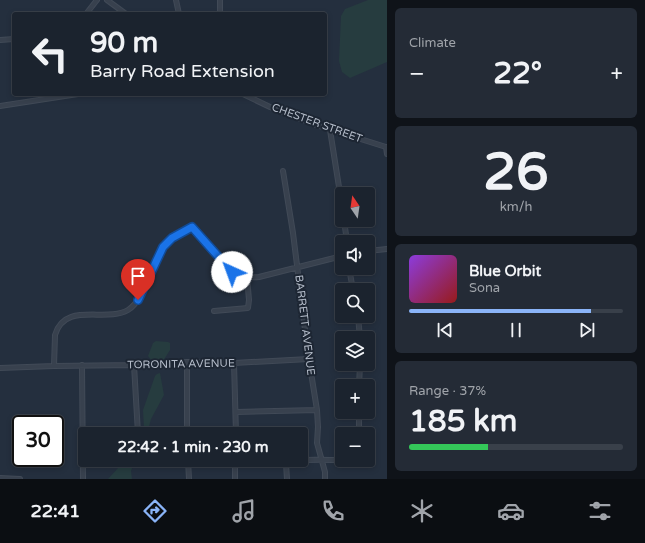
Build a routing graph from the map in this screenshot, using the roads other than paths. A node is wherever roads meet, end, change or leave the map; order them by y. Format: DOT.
graph roads {
  1 [pos="97,0"];
  2 [pos="107,0"];
  3 [pos="176,0"];
  4 [pos="220,0"];
  5 [pos="88,12"];
  6 [pos="123,12"];
  7 [pos="179,12"];
  8 [pos="220,12"];
  9 [pos="12,39"];
  10 [pos="0,40"];
  11 [pos="65,96"];
  12 [pos="247,96"];
  13 [pos="0,106"];
  14 [pos="330,130"];
  15 [pos="386,147"];
  16 [pos="387,154"];
  17 [pos="283,171"];
  18 [pos="339,187"];
  19 [pos="387,249"];
  20 [pos="375,250"];
  21 [pos="335,258"];
  22 [pos="298,266"];
  23 [pos="247,277"];
  24 [pos="214,311"];
  25 [pos="309,359"];
  26 [pos="187,362"];
  27 [pos="234,363"];
  28 [pos="134,365"];
  29 [pos="54,366"];
  30 [pos="82,366"];
  31 [pos="0,368"];
  32 [pos="317,410"];
  33 [pos="236,412"];
  34 [pos="138,427"];
  35 [pos="187,427"];
  36 [pos="236,427"];
  37 [pos="321,460"];
  38 [pos="335,460"];
  39 [pos="188,467"];
  40 [pos="235,467"];
  41 [pos="0,478"];
  42 [pos="20,479"];
  43 [pos="82,479"];
  44 [pos="188,479"];
  45 [pos="235,479"];
  46 [pos="287,479"];
  47 [pos="325,479"];
  1 -- 5 [label="street"];
  2 -- 6 [label="street"];
  3 -- 7 [label="street"];
  4 -- 8 [label="street"];
  9 -- 10 [label="street"];
  11 -- 13 [label="street"];
  12 -- 14 [label="street, CHESTER STREET"];
  14 -- 15 [label="street, CHESTER STREET"];
  14 -- 18 [label="street"];
  15 -- 16 [label="street, CHESTER STREET"];
  17 -- 22 [label="street, BARRETT AVENUE"];
  19 -- 20 [label="street"];
  21 -- 22 [label="street"];
  22 -- 23 [label="street"];
  22 -- 25 [label="street, BARRETT AVENUE"];
  23 -- 24 [label="street"];
  23 -- 29 [label="street"];
  25 -- 27 [label="street, TORONITA AVENUE"];
  25 -- 32 [label="street, BARRETT AVENUE"];
  26 -- 27 [label="street, TORONITA AVENUE"];
  26 -- 28 [label="street, TORONITA AVENUE"];
  26 -- 35 [label="street"];
  27 -- 33 [label="street"];
  28 -- 30 [label="street, TORONITA AVENUE"];
  28 -- 34 [label="street"];
  29 -- 30 [label="street, TORONITA AVENUE"];
  29 -- 31 [label="street, TORONITA AVENUE"];
  30 -- 43 [label="street"];
  32 -- 33 [label="street"];
  32 -- 37 [label="street, BARRETT AVENUE"];
  33 -- 36 [label="street"];
  37 -- 38 [label="street"];
  37 -- 46 [label="street"];
  37 -- 47 [label="street, BARRETT AVENUE"];
  39 -- 44 [label="street"];
  40 -- 45 [label="street"];
  41 -- 42 [label="street"];
}
